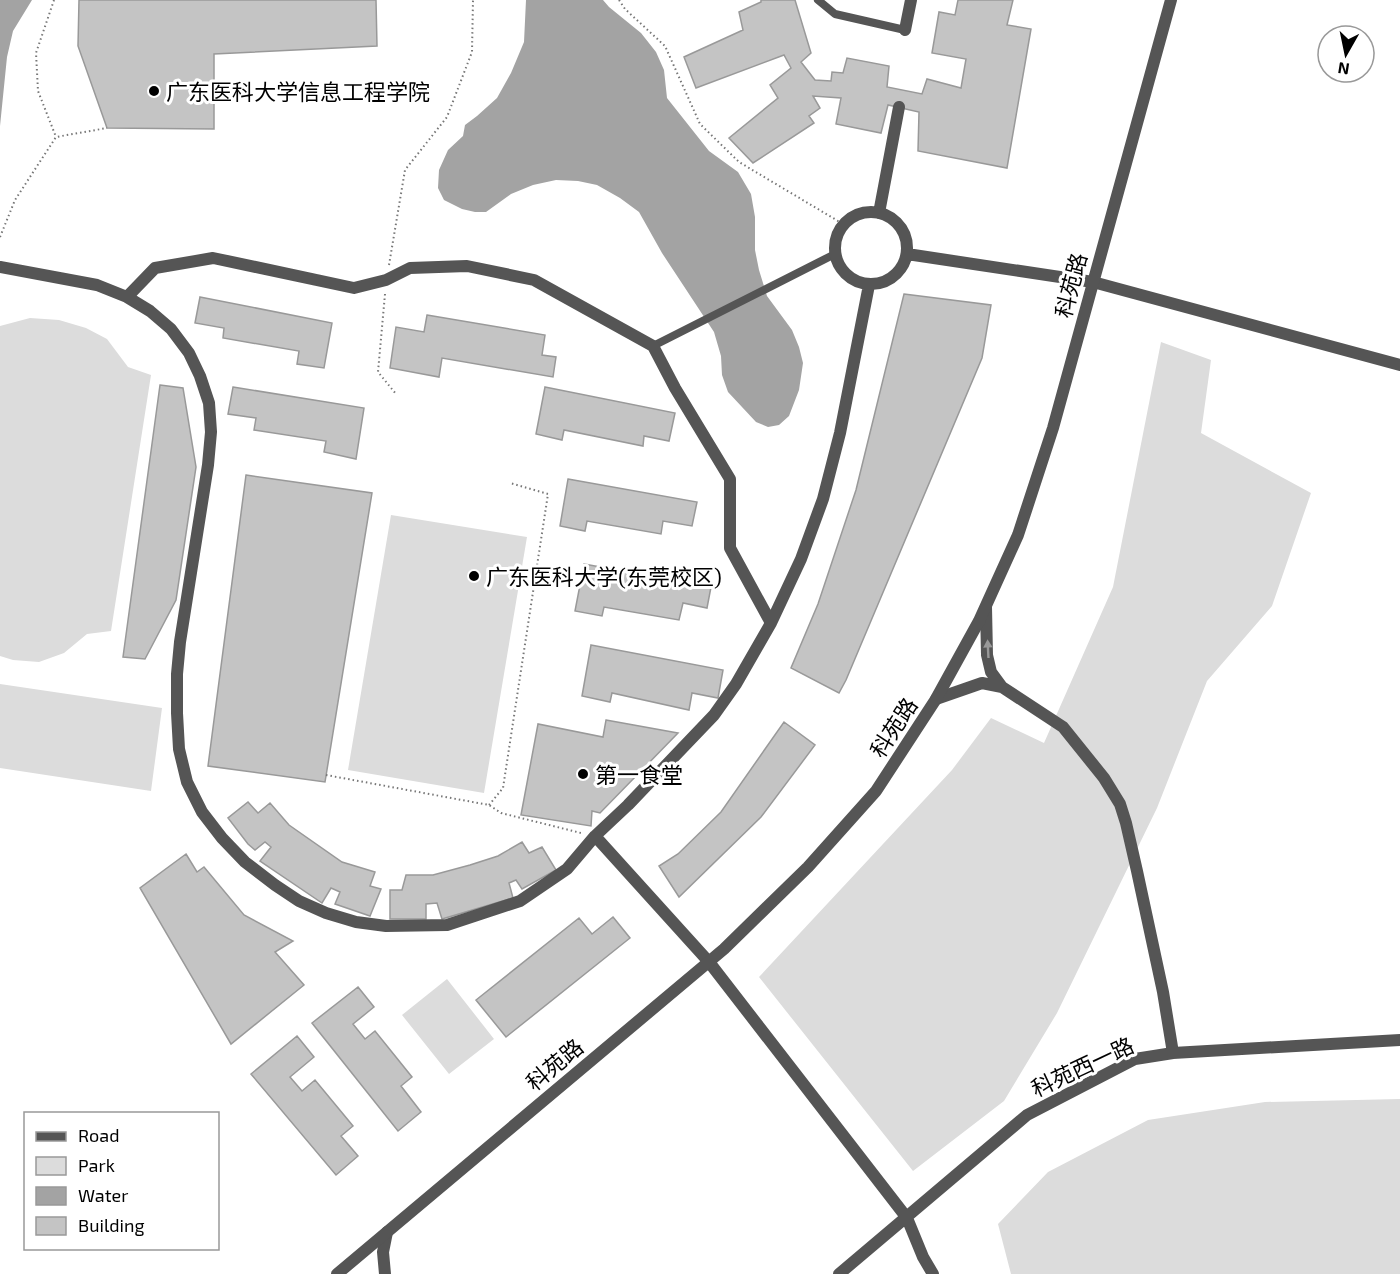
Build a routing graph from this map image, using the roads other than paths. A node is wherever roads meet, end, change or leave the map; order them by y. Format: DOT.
graph roads {
  1 [pos="818,0"];
  2 [pos="910,0"];
  3 [pos="1170,0"];
  4 [pos="905,30"];
  5 [pos="898,107"];
  6 [pos="879,213"];
  7 [pos="835,254"];
  8 [pos="907,254"];
  9 [pos="0,267"];
  10 [pos="1093,282"];
  11 [pos="869,285"];
  12 [pos="128,297"];
  13 [pos="653,346"];
  14 [pos="1400,365"];
  15 [pos="986,607"];
  16 [pos="771,623"];
  17 [pos="1002,687"];
  18 [pos="936,699"];
  19 [pos="596,836"];
  20 [pos="709,962"];
  21 [pos="1400,1040"];
  22 [pos="1173,1053"];
  23 [pos="907,1218"];
  24 [pos="387,1232"];
  25 [pos="337,1274"];
  26 [pos="386,1274"];
  27 [pos="839,1274"];
  28 [pos="933,1274"];
  1 -- 4 [label="lane"];
  2 -- 4 [label="street"];
  3 -- 10 [label="street, 科苑路"];
  5 -- 6 [label="street"];
  6 -- 7 [label="street"];
  6 -- 8 [label="street"];
  7 -- 11 [label="street"];
  7 -- 13 [label="lane"];
  8 -- 10 [label="street"];
  8 -- 11 [label="street"];
  9 -- 12 [label="street"];
  10 -- 14 [label="street"];
  10 -- 15 [label="street, 科苑路"];
  11 -- 16 [label="street"];
  12 -- 13 [label="street"];
  12 -- 19 [label="street"];
  13 -- 16 [label="street"];
  17 -- 15 [label="street, one-way"];
  15 -- 18 [label="street, 科苑路"];
  16 -- 19 [label="street"];
  17 -- 18 [label="street"];
  17 -- 22 [label="street"];
  18 -- 20 [label="street, 科苑路"];
  19 -- 20 [label="street"];
  20 -- 23 [label="street"];
  20 -- 24 [label="street, 科苑路"];
  21 -- 22 [label="street, 科苑西一路"];
  22 -- 23 [label="street, 科苑西一路"];
  23 -- 27 [label="street, 科苑西一路"];
  23 -- 28 [label="street"];
  24 -- 25 [label="street, 科苑路"];
  24 -- 26 [label="street"];
}
